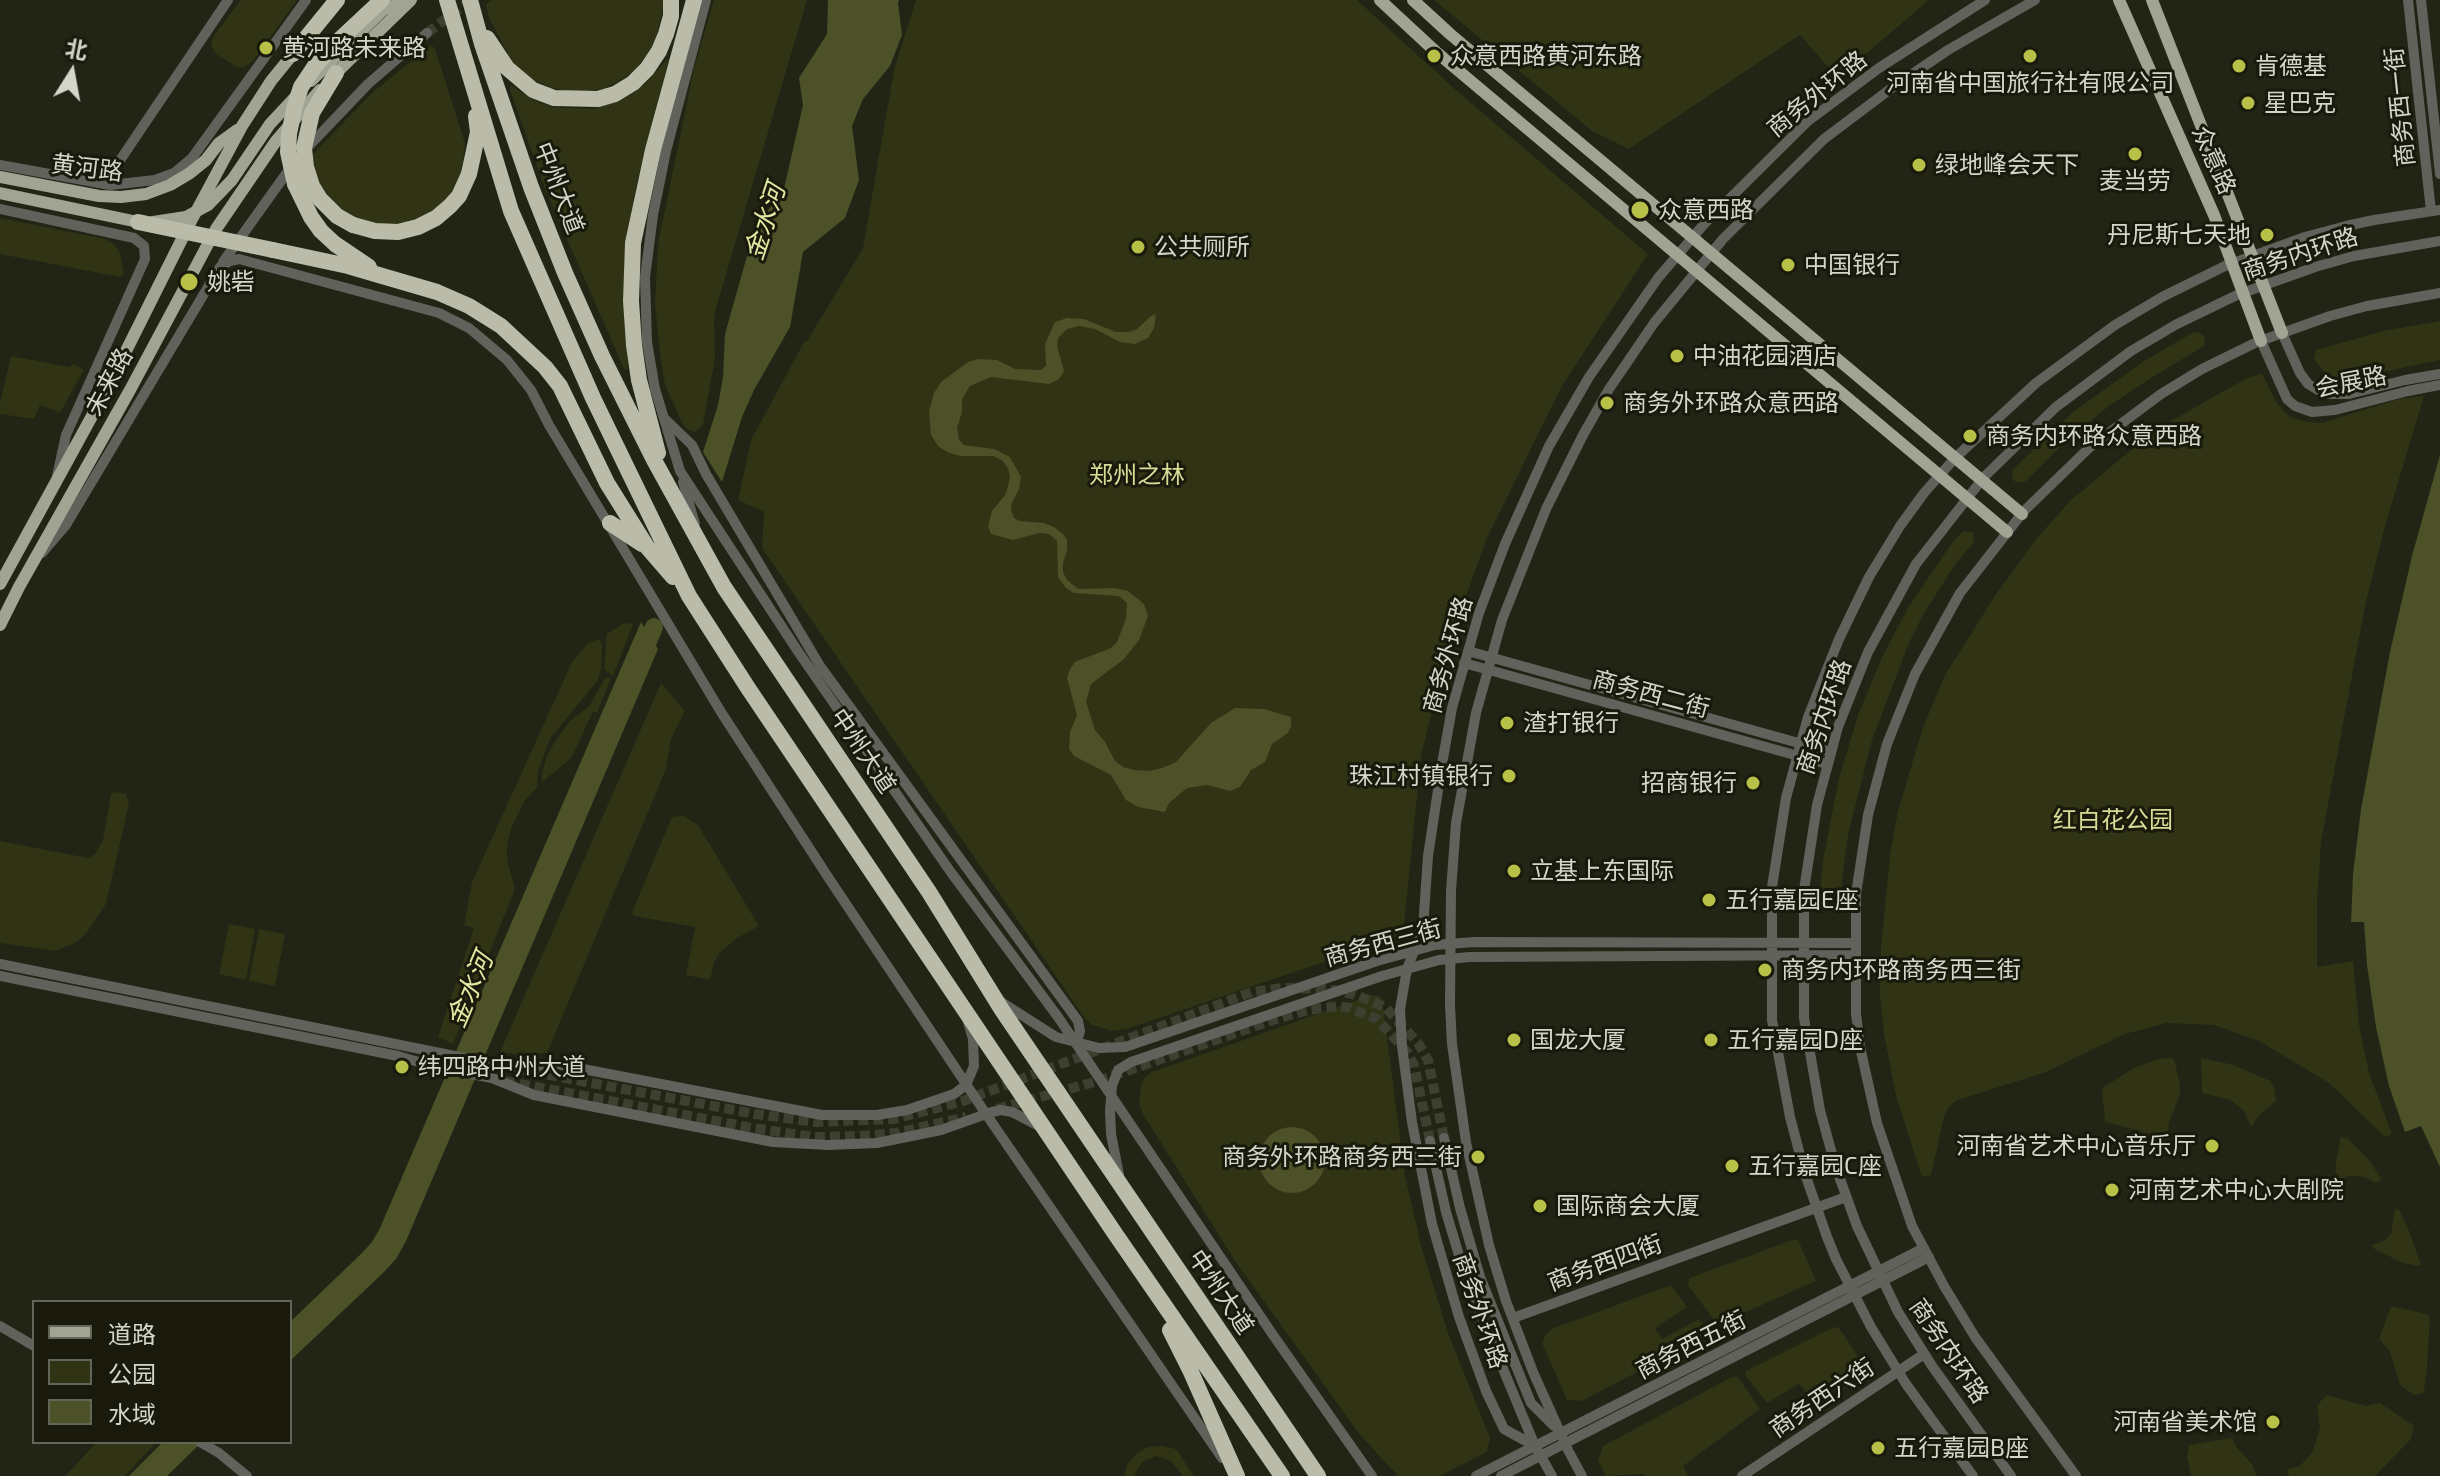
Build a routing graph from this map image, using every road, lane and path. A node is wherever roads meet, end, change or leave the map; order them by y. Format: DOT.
graph roads {
  1 [pos="228,0"];
  2 [pos="306,0"];
  3 [pos="337,0"];
  4 [pos="346,0"];
  5 [pos="382,0"];
  6 [pos="408,0"];
  7 [pos="447,0"];
  8 [pos="671,0"];
  9 [pos="694,0"];
  10 [pos="706,0"];
  11 [pos="1380,0"];
  12 [pos="1413,0"];
  13 [pos="1985,0"];
  14 [pos="2035,0"];
  15 [pos="2119,0"];
  16 [pos="2152,0"];
  17 [pos="2408,0"];
  18 [pos="2421,0"];
  19 [pos="472,6"];
  20 [pos="427,33"];
  21 [pos="293,54"];
  22 [pos="336,73"];
  23 [pos="474,90"];
  24 [pos="242,126"];
  25 [pos="0,165"];
  26 [pos="2440,174"];
  27 [pos="0,177"];
  28 [pos="104,184"];
  29 [pos="0,193"];
  30 [pos="0,209"];
  31 [pos="2436,210"];
  32 [pos="138,222"];
  33 [pos="1693,237"];
  34 [pos="2440,241"];
  35 [pos="1711,253"];
  36 [pos="1678,255"];
  37 [pos="2252,256"];
  38 [pos="2232,263"];
  39 [pos="220,267"];
  40 [pos="1696,271"];
  41 [pos="390,277"];
  42 [pos="2263,285"];
  43 [pos="2243,293"];
  44 [pos="2440,293"];
  45 [pos="2282,333"];
  46 [pos="2261,341"];
  47 [pos="2440,374"];
  48 [pos="2440,385"];
  49 [pos="665,419"];
  50 [pos="1955,458"];
  51 [pos="680,472"];
  52 [pos="1940,475"];
  53 [pos="1982,480"];
  54 [pos="666,481"];
  55 [pos="55,483"];
  56 [pos="1967,498"];
  57 [pos="2022,514"];
  58 [pos="610,523"];
  59 [pos="2007,532"];
  60 [pos="647,547"];
  61 [pos="703,549"];
  62 [pos="31,567"];
  63 [pos="0,584"];
  64 [pos="689,596"];
  65 [pos="0,625"];
  66 [pos="1468,651"];
  67 [pos="1491,658"];
  68 [pos="1464,663"];
  69 [pos="1487,670"];
  70 [pos="1800,744"];
  71 [pos="1831,752"];
  72 [pos="1797,755"];
  73 [pos="1827,764"];
  74 [pos="1450,943"];
  75 [pos="1771,943"];
  76 [pos="1802,943"];
  77 [pos="1855,943"];
  78 [pos="1414,951"];
  79 [pos="1854,955"];
  80 [pos="1771,956"];
  81 [pos="1802,956"];
  82 [pos="1450,958"];
  83 [pos="0,964"];
  84 [pos="1407,969"];
  85 [pos="0,976"];
  86 [pos="994,998"];
  87 [pos="965,1008"];
  88 [pos="1076,1044"];
  89 [pos="966,1085"];
  90 [pos="1111,1095"];
  91 [pos="986,1114"];
  92 [pos="1046,1129"];
  93 [pos="1444,1138"];
  94 [pos="1430,1141"];
  95 [pos="1122,1189"];
  96 [pos="1846,1197"];
  97 [pos="1817,1208"];
  98 [pos="1926,1252"];
  99 [pos="1139,1268"];
  100 [pos="1880,1276"];
  101 [pos="1852,1291"];
  102 [pos="1513,1318"];
  103 [pos="0,1326"];
  104 [pos="32,1345"];
  105 [pos="1924,1354"];
  106 [pos="1898,1371"];
  107 [pos="1563,1439"];
  108 [pos="203,1444"];
  109 [pos="1538,1451"];
  110 [pos="1315,1471"];
  111 [pos="247,1476"];
  112 [pos="1236,1476"];
  113 [pos="1282,1476"];
  114 [pos="1330,1476"];
  115 [pos="1372,1476"];
  116 [pos="1476,1476"];
  117 [pos="1501,1476"];
  118 [pos="1552,1476"];
  119 [pos="1582,1476"];
  120 [pos="1742,1476"];
  121 [pos="1973,1476"];
  122 [pos="2011,1476"];
  123 [pos="2076,1476"];
  1 -- 28 [label="street"];
  2 -- 28 [label="street"];
  3 -- 21 [label="highway"];
  4 -- 21 [label="main road"];
  5 -- 41 [label="highway, bridge"];
  6 -- 22 [label="main road, 未来路"];
  6 -- 32 [label="main road, 黄河路, bridge"];
  7 -- 23 [label="highway, 中州大道"];
  8 -- 19 [label="highway"];
  9 -- 54 [label="highway"];
  10 -- 49 [label="street"];
  11 -- 36 [label="main road"];
  12 -- 33 [label="main road"];
  13 -- 33 [label="street, 商务外环路"];
  14 -- 35 [label="street, 商务外环路"];
  15 -- 38 [label="main road, 众意路"];
  16 -- 37 [label="main road, 众意路"];
  17 -- 31 [label="street, 商务西一街"];
  18 -- 26 [label="street, 商务西一街"];
  19 -- 54 [label="highway, 中州大道"];
  20 -- 39 [label="street"];
  21 -- 24 [label="main road"];
  22 -- 23 [label="highway, bridge"];
  22 -- 62 [label="main road, 未来路, bridge"];
  23 -- 64 [label="highway, 中州大道"];
  24 -- 27 [label="main road, 黄河路"];
  24 -- 55 [label="main road, 未来路"];
  25 -- 28 [label="street"];
  29 -- 32 [label="main road, 黄河路"];
  30 -- 55 [label="street"];
  31 -- 37 [label="street"];
  32 -- 41 [label="highway, bridge"];
  33 -- 35 [label="main road"];
  33 -- 36 [label="street, 商务外环路"];
  34 -- 42 [label="street, 商务内环路"];
  35 -- 40 [label="street, 商务外环路"];
  35 -- 50 [label="main road"];
  36 -- 40 [label="main road"];
  36 -- 66 [label="street, 商务外环路"];
  37 -- 38 [label="street"];
  37 -- 42 [label="main road, 众意路"];
  38 -- 43 [label="main road, 众意路"];
  38 -- 50 [label="street"];
  39 -- 58 [label="street"];
  39 -- 62 [label="street"];
  40 -- 52 [label="main road"];
  40 -- 67 [label="street, 商务外环路"];
  41 -- 60 [label="highway"];
  42 -- 43 [label="street, 商务内环路"];
  42 -- 45 [label="main road, 众意路"];
  43 -- 46 [label="main road, 众意路"];
  43 -- 53 [label="street, 商务内环路"];
  44 -- 45 [label="street, 商务内环路"];
  45 -- 46 [label="street, 商务内环路"];
  45 -- 47 [label="street, 会展路"];
  46 -- 48 [label="street, 会展路"];
  46 -- 57 [label="street, 商务内环路"];
  49 -- 51 [label="street"];
  49 -- 88 [label="street"];
  50 -- 52 [label="street"];
  50 -- 53 [label="main road"];
  51 -- 61 [label="street"];
  51 -- 88 [label="street"];
  52 -- 56 [label="main road"];
  52 -- 70 [label="street"];
  53 -- 56 [label="street, 商务内环路"];
  53 -- 57 [label="main road"];
  54 -- 61 [label="highway, 中州大道"];
  55 -- 63 [label="main road, 未来路"];
  56 -- 59 [label="main road"];
  56 -- 71 [label="street, 商务内环路"];
  57 -- 59 [label="street, 商务内环路"];
  58 -- 60 [label="highway"];
  58 -- 89 [label="street"];
  59 -- 77 [label="street, 商务内环路"];
  60 -- 64 [label="highway"];
  61 -- 86 [label="highway, 中州大道"];
  62 -- 65 [label="main road, 未来路"];
  64 -- 87 [label="highway, 中州大道"];
  66 -- 67 [label="street, 商务西二街"];
  66 -- 68 [label="street, 商务外环路"];
  67 -- 69 [label="street, 商务外环路"];
  67 -- 70 [label="street, 商务西二街"];
  68 -- 69 [label="street, 商务西二街"];
  68 -- 78 [label="street, 商务外环路"];
  69 -- 72 [label="street, 商务西二街"];
  69 -- 74 [label="street, 商务外环路"];
  70 -- 71 [label="street, 商务西二街"];
  70 -- 72 [label="street"];
  71 -- 73 [label="street, 商务内环路"];
  72 -- 73 [label="street, 商务西二街"];
  72 -- 75 [label="street"];
  73 -- 76 [label="street, 商务内环路"];
  74 -- 75 [label="street, 商务西三街"];
  74 -- 78 [label="street, 商务西三街"];
  74 -- 82 [label="street, 商务外环路"];
  75 -- 76 [label="street, 商务西三街"];
  75 -- 80 [label="street"];
  76 -- 77 [label="street, 商务西三街"];
  76 -- 81 [label="street, 商务内环路"];
  77 -- 79 [label="street, 商务内环路"];
  78 -- 84 [label="street, 商务外环路"];
  78 -- 88 [label="street, 商务西三街"];
  79 -- 81 [label="street, 商务西三街"];
  79 -- 98 [label="street, 商务内环路"];
  80 -- 81 [label="street, 商务西三街"];
  80 -- 82 [label="street, 商务西三街"];
  80 -- 97 [label="street"];
  81 -- 96 [label="street, 商务内环路"];
  82 -- 84 [label="street, 商务西三街"];
  82 -- 102 [label="street, 商务外环路"];
  83 -- 89 [label="street"];
  84 -- 90 [label="street, 商务西三街"];
  84 -- 109 [label="street, 商务外环路"];
  85 -- 91 [label="street"];
  86 -- 88 [label="street, 商务西三街"];
  86 -- 95 [label="highway, 中州大道"];
  87 -- 89 [label="street"];
  87 -- 92 [label="highway, 中州大道"];
  88 -- 90 [label="street"];
  89 -- 91 [label="street"];
  90 -- 95 [label="street"];
  90 -- 115 [label="street"];
  91 -- 92 [label="street"];
  91 -- 112 [label="street"];
  92 -- 99 [label="highway, 中州大道"];
  93 -- 107 [label="street"];
  94 -- 109 [label="street"];
  95 -- 110 [label="highway, 中州大道"];
  96 -- 97 [label="street, 商务西四街"];
  96 -- 100 [label="street, 商务内环路"];
  97 -- 101 [label="street"];
  97 -- 102 [label="street, 商务西四街"];
  98 -- 100 [label="street, 商务西五街"];
  98 -- 123 [label="street, 商务内环路"];
  99 -- 112 [label="highway"];
  99 -- 113 [label="highway, 中州大道"];
  100 -- 101 [label="street, 商务西五街"];
  100 -- 105 [label="street, 商务内环路"];
  101 -- 106 [label="street"];
  101 -- 107 [label="street, 商务西五街"];
  102 -- 107 [label="street, 商务外环路"];
  103 -- 104 [label="street"];
  105 -- 106 [label="street, 商务西六街"];
  105 -- 122 [label="street, 商务内环路"];
  106 -- 120 [label="street, 商务西六街"];
  106 -- 121 [label="street"];
  107 -- 109 [label="street, 商务西五街"];
  107 -- 119 [label="street, 商务外环路"];
  108 -- 111 [label="street"];
  109 -- 116 [label="street, 商务西五街"];
  109 -- 117 [label="street, 商务西五街"];
  109 -- 118 [label="street, 商务外环路"];
  110 -- 114 [label="street"];
}
